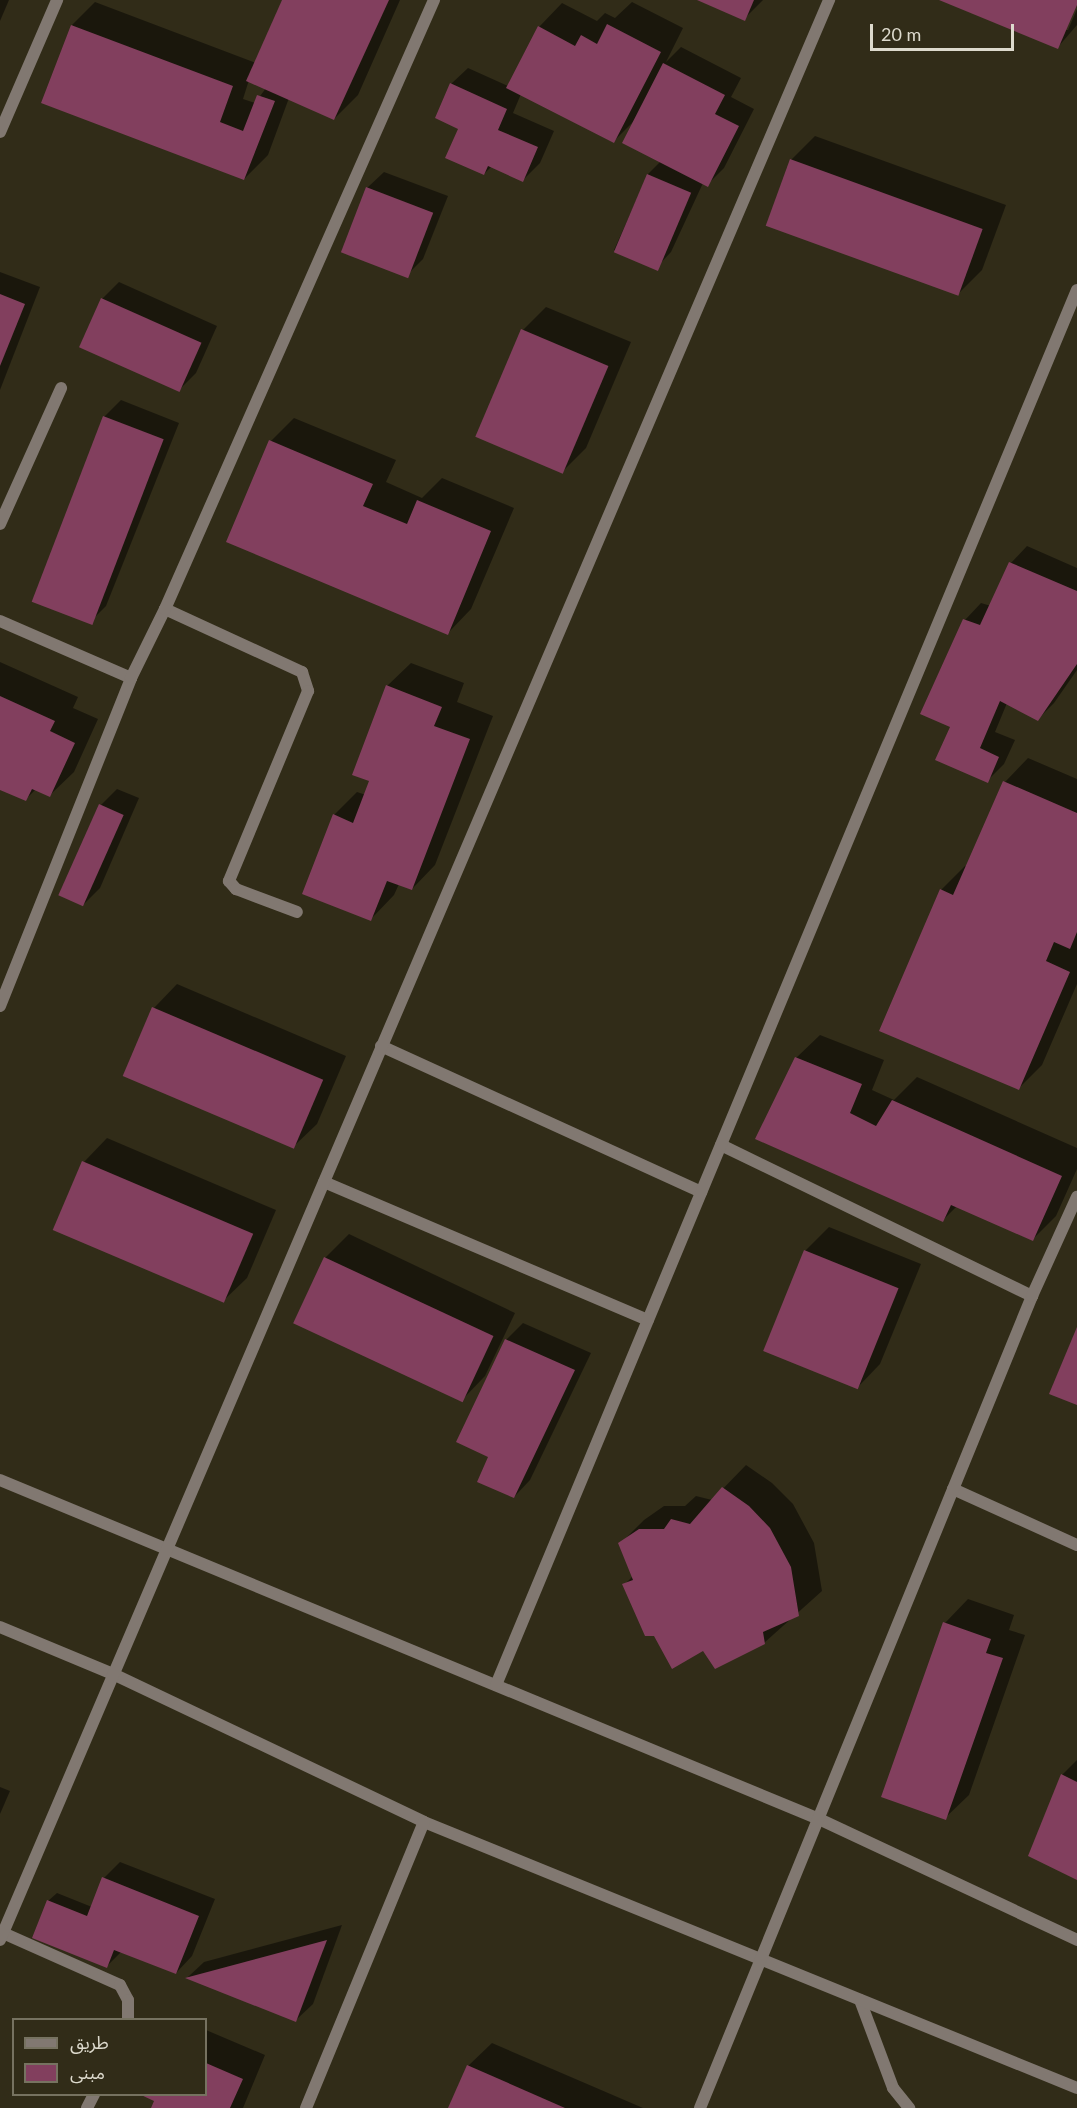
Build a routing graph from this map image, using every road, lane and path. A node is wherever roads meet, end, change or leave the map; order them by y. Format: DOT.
graph roads {
  1 [pos="57,0"];
  2 [pos="434,0"];
  3 [pos="829,0"];
  4 [pos="0,132"];
  5 [pos="1077,290"];
  6 [pos="61,388"];
  7 [pos="0,524"];
  8 [pos="165,609"];
  9 [pos="0,621"];
  10 [pos="131,678"];
  11 [pos="297,912"];
  12 [pos="0,1006"];
  13 [pos="381,1046"];
  14 [pos="721,1145"];
  15 [pos="324,1182"];
  16 [pos="701,1192"];
  17 [pos="1077,1197"];
  18 [pos="1032,1296"];
  19 [pos="648,1320"];
  20 [pos="0,1480"];
  21 [pos="953,1489"];
  22 [pos="1077,1545"];
  23 [pos="167,1547"];
  24 [pos="0,1627"];
  25 [pos="113,1674"];
  26 [pos="496,1685"];
  27 [pos="819,1819"];
  28 [pos="424,1822"];
  29 [pos="1,1937"];
  30 [pos="1077,1940"];
  31 [pos="761,1959"];
  32 [pos="860,2000"];
  33 [pos="128,2018"];
  34 [pos="1077,2088"];
  35 [pos="306,2108"];
  36 [pos="700,2108"];
  37 [pos="909,2108"];
  1 -- 4 [label="street"];
  2 -- 8 [label="street"];
  3 -- 13 [label="street"];
  5 -- 14 [label="street"];
  6 -- 7 [label="street"];
  8 -- 10 [label="street"];
  8 -- 11 [label="street"];
  9 -- 10 [label="street"];
  10 -- 12 [label="street"];
  13 -- 15 [label="street"];
  13 -- 16 [label="street"];
  14 -- 16 [label="street"];
  14 -- 18 [label="street"];
  15 -- 19 [label="street"];
  15 -- 23 [label="street"];
  16 -- 19 [label="street"];
  17 -- 18 [label="street"];
  18 -- 21 [label="street"];
  19 -- 26 [label="street"];
  20 -- 23 [label="street"];
  21 -- 22 [label="street"];
  21 -- 27 [label="street"];
  23 -- 25 [label="street"];
  23 -- 26 [label="street"];
  24 -- 25 [label="street"];
  25 -- 28 [label="street"];
  25 -- 29 [label="street"];
  26 -- 27 [label="street"];
  27 -- 30 [label="street"];
  27 -- 31 [label="street"];
  28 -- 31 [label="street"];
  28 -- 35 [label="street"];
  29 -- 33 [label="street"];
  31 -- 32 [label="street"];
  31 -- 36 [label="street"];
  32 -- 34 [label="street"];
  32 -- 37 [label="street"];
}
